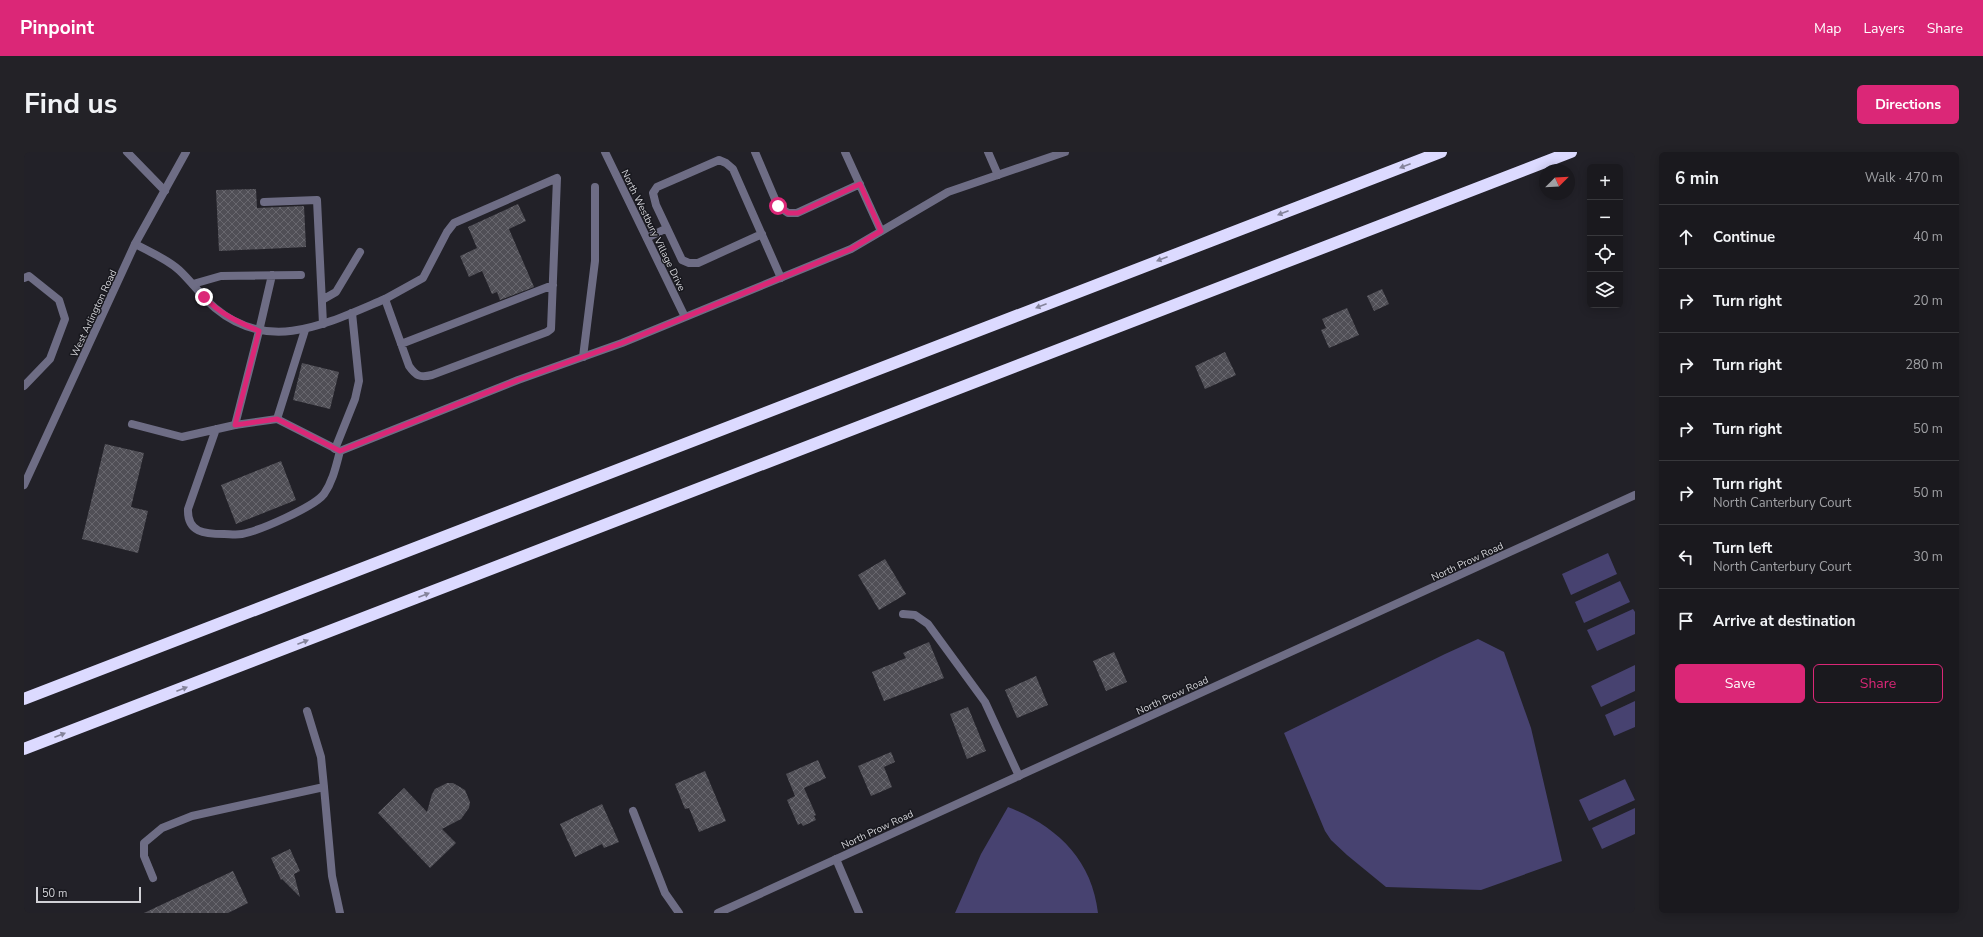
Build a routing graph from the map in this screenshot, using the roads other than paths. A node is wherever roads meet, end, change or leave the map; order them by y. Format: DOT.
graph roads {
  1 [pos="126,152"];
  2 [pos="186,152"];
  3 [pos="605,152"];
  4 [pos="754,152"];
  5 [pos="845,152"];
  6 [pos="988,152"];
  7 [pos="1065,152"];
  8 [pos="1441,152"];
  9 [pos="1571,152"];
  10 [pos="998,175"];
  11 [pos="860,184"];
  12 [pos="595,187"];
  13 [pos="165,191"];
  14 [pos="264,202"];
  15 [pos="667,228"];
  16 [pos="881,231"];
  17 [pos="762,234"];
  18 [pos="647,238"];
  19 [pos="135,244"];
  20 [pos="360,252"];
  21 [pos="272,275"];
  22 [pos="301,275"];
  23 [pos="24,278"];
  24 [pos="781,278"];
  25 [pos="193,284"];
  26 [pos="553,285"];
  27 [pos="385,299"];
  28 [pos="322,300"];
  29 [pos="352,313"];
  30 [pos="685,317"];
  31 [pos="323,324"];
  32 [pos="305,330"];
  33 [pos="259,331"];
  34 [pos="401,344"];
  35 [pos="583,357"];
  36 [pos="24,386"];
  37 [pos="277,419"];
  38 [pos="132,424"];
  39 [pos="235,425"];
  40 [pos="216,429"];
  41 [pos="337,450"];
  42 [pos="24,485"];
  43 [pos="1635,495"];
  44 [pos="903,614"];
  45 [pos="24,699"];
  46 [pos="307,711"];
  47 [pos="24,749"];
  48 [pos="1019,776"];
  49 [pos="324,787"];
  50 [pos="634,811"];
  51 [pos="836,859"];
  52 [pos="153,878"];
  53 [pos="340,913"];
  54 [pos="679,913"];
  55 [pos="718,913"];
  56 [pos="859,913"];
  1 -- 13 [label="street"];
  2 -- 13 [label="street, West Arlington Road"];
  3 -- 18 [label="street, North Westbury Village Drive"];
  4 -- 11 [label="street"];
  5 -- 11 [label="street"];
  6 -- 10 [label="street"];
  7 -- 10 [label="street"];
  8 -- 45 [label="highway, one-way"];
  47 -- 9 [label="highway, one-way"];
  10 -- 16 [label="street"];
  11 -- 16 [label="street"];
  12 -- 35 [label="street"];
  13 -- 19 [label="street, West Arlington Road"];
  14 -- 28 [label="street"];
  15 -- 17 [label="street"];
  15 -- 17 [label="street"];
  15 -- 18 [label="street"];
  16 -- 24 [label="street"];
  17 -- 24 [label="street"];
  18 -- 30 [label="street, North Westbury Village Drive"];
  19 -- 25 [label="street"];
  19 -- 42 [label="street, West Arlington Road"];
  20 -- 28 [label="street"];
  21 -- 22 [label="street"];
  21 -- 25 [label="street"];
  21 -- 33 [label="street"];
  23 -- 36 [label="street"];
  24 -- 30 [label="street"];
  25 -- 33 [label="street"];
  26 -- 27 [label="street"];
  26 -- 34 [label="street"];
  26 -- 34 [label="street"];
  27 -- 29 [label="street"];
  27 -- 34 [label="street"];
  28 -- 31 [label="street"];
  29 -- 31 [label="street"];
  29 -- 41 [label="street"];
  30 -- 35 [label="street"];
  31 -- 32 [label="street"];
  32 -- 33 [label="street"];
  32 -- 37 [label="street"];
  33 -- 39 [label="street"];
  35 -- 41 [label="street"];
  37 -- 39 [label="street"];
  37 -- 41 [label="street"];
  38 -- 40 [label="street"];
  39 -- 40 [label="street"];
  40 -- 41 [label="street"];
  43 -- 48 [label="street, North Prow Road"];
  44 -- 48 [label="street"];
  46 -- 49 [label="street"];
  48 -- 51 [label="street, North Prow Road"];
  49 -- 52 [label="street"];
  49 -- 53 [label="street"];
  50 -- 54 [label="street"];
  51 -- 55 [label="street, North Prow Road"];
  51 -- 56 [label="street"];
}
